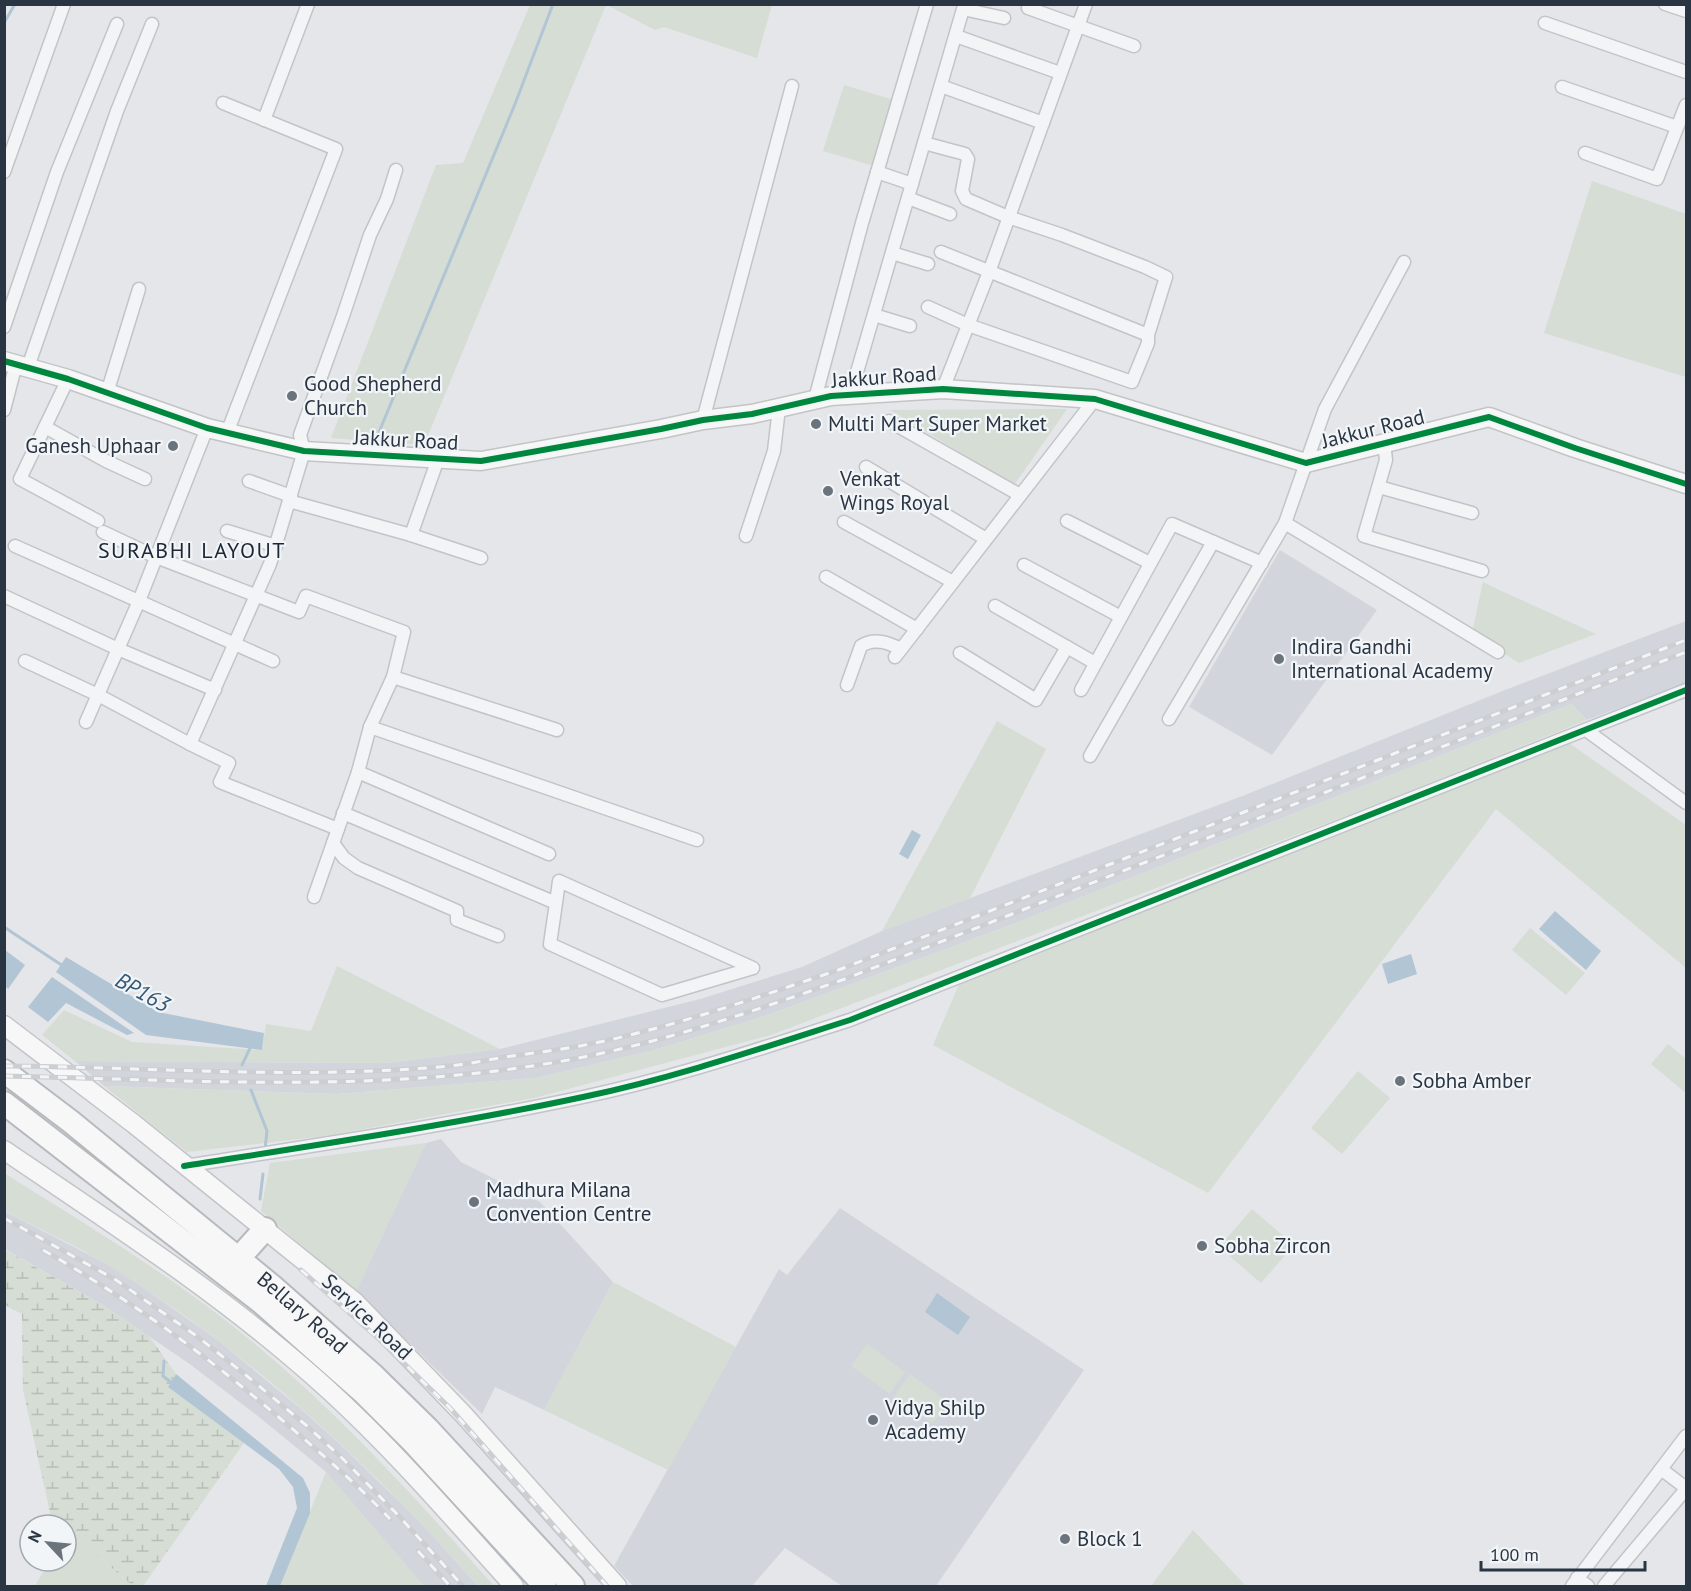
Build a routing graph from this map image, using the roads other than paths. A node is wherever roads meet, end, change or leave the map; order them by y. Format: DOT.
graph roads {
  1 [pos="64,4"];
  2 [pos="308,4"];
  3 [pos="927,4"];
  4 [pos="1086,4"];
  5 [pos="1665,4"];
  6 [pos="1028,8"];
  7 [pos="1686,11"];
  8 [pos="1004,18"];
  9 [pos="1545,23"];
  10 [pos="117,24"];
  11 [pos="152,24"];
  12 [pos="1078,26"];
  13 [pos="956,36"];
  14 [pos="1134,46"];
  15 [pos="1686,72"];
  16 [pos="1060,73"];
  17 [pos="792,86"];
  18 [pos="941,86"];
  19 [pos="1562,87"];
  20 [pos="223,103"];
  21 [pos="1686,105"];
  22 [pos="264,120"];
  23 [pos="1043,123"];
  24 [pos="1677,127"];
  25 [pos="924,143"];
  26 [pos="1585,153"];
  27 [pos="396,170"];
  28 [pos="4,172"];
  29 [pos="877,172"];
  30 [pos="912,184"];
  31 [pos="908,198"];
  32 [pos="950,214"];
  33 [pos="1008,217"];
  34 [pos="941,252"];
  35 [pos="892,253"];
  36 [pos="1404,262"];
  37 [pos="928,264"];
  38 [pos="988,272"];
  39 [pos="139,289"];
  40 [pos="927,307"];
  41 [pos="874,315"];
  42 [pos="968,325"];
  43 [pos="910,326"];
  44 [pos="4,327"];
  45 [pos="1148,335"];
  46 [pos="16,364"];
  47 [pos="68,379"];
  48 [pos="943,389"];
  49 [pos="107,393"];
  50 [pos="850,396"];
  51 [pos="815,399"];
  52 [pos="1095,399"];
  53 [pos="779,408"];
  54 [pos="4,410"];
  55 [pos="703,420"];
  56 [pos="889,421"];
  57 [pos="45,428"];
  58 [pos="207,428"];
  59 [pos="226,433"];
  60 [pos="1384,443"];
  61 [pos="304,452"];
  62 [pos="438,459"];
  63 [pos="1306,463"];
  64 [pos="866,467"];
  65 [pos="145,479"];
  66 [pos="249,481"];
  67 [pos="1686,484"];
  68 [pos="1379,487"];
  69 [pos="1020,495"];
  70 [pos="290,499"];
  71 [pos="1472,513"];
  72 [pos="1067,520"];
  73 [pos="844,522"];
  74 [pos="1284,523"];
  75 [pos="227,531"];
  76 [pos="411,535"];
  77 [pos="746,536"];
  78 [pos="986,540"];
  79 [pos="1214,542"];
  80 [pos="15,546"];
  81 [pos="276,546"];
  82 [pos="156,557"];
  83 [pos="481,558"];
  84 [pos="1150,563"];
  85 [pos="1262,563"];
  86 [pos="1024,565"];
  87 [pos="1482,571"];
  88 [pos="826,577"];
  89 [pos="953,582"];
  90 [pos="4,596"];
  91 [pos="256,596"];
  92 [pos="139,601"];
  93 [pos="995,606"];
  94 [pos="1121,616"];
  95 [pos="917,628"];
  96 [pos="236,643"];
  97 [pos="1067,647"];
  98 [pos="118,649"];
  99 [pos="1498,652"];
  100 [pos="960,653"];
  101 [pos="24,660"];
  102 [pos="273,661"];
  103 [pos="1095,663"];
  104 [pos="393,677"];
  105 [pos="847,685"];
  106 [pos="215,690"];
  107 [pos="1081,690"];
  108 [pos="1680,692"];
  109 [pos="98,695"];
  110 [pos="1686,703"];
  111 [pos="1169,719"];
  112 [pos="86,722"];
  113 [pos="370,727"];
  114 [pos="557,730"];
  115 [pos="1586,730"];
  116 [pos="190,744"];
  117 [pos="1090,756"];
  118 [pos="358,772"];
  119 [pos="1686,803"];
  120 [pos="344,813"];
  121 [pos="338,829"];
  122 [pos="698,840"];
  123 [pos="333,843"];
  124 [pos="549,854"];
  125 [pos="314,897"];
  126 [pos="556,903"];
  127 [pos="498,936"];
  128 [pos="4,1025"];
  129 [pos="4,1071"];
  130 [pos="4,1103"];
  131 [pos="4,1150"];
  132 [pos="184,1166"];
  133 [pos="264,1229"];
  134 [pos="239,1260"];
  135 [pos="1686,1436"];
  136 [pos="1661,1469"];
  137 [pos="1686,1489"];
  138 [pos="1575,1582"];
  139 [pos="514,1587"];
  140 [pos="545,1587"];
  141 [pos="573,1587"];
  142 [pos="617,1587"];
  143 [pos="1588,1587"];
  144 [pos="1604,1587"];
  1 -- 28 [label="street"];
  2 -- 22 [label="street"];
  3 -- 29 [label="street"];
  4 -- 12 [label="street"];
  5 -- 7 [label="street"];
  6 -- 12 [label="street"];
  8 -- 13 [label="street"];
  9 -- 15 [label="street"];
  10 -- 44 [label="street"];
  11 -- 46 [label="street"];
  12 -- 14 [label="street"];
  12 -- 16 [label="street"];
  13 -- 16 [label="street"];
  13 -- 18 [label="street"];
  16 -- 23 [label="street"];
  17 -- 55 [label="street"];
  18 -- 23 [label="street"];
  18 -- 25 [label="street"];
  19 -- 24 [label="street"];
  20 -- 22 [label="street"];
  21 -- 24 [label="street"];
  22 -- 59 [label="street"];
  23 -- 33 [label="street"];
  24 -- 26 [label="street"];
  25 -- 30 [label="street"];
  25 -- 33 [label="street"];
  27 -- 61 [label="street"];
  29 -- 30 [label="street"];
  29 -- 51 [label="street"];
  30 -- 31 [label="street"];
  31 -- 32 [label="street"];
  31 -- 35 [label="street"];
  33 -- 38 [label="street"];
  33 -- 45 [label="street"];
  34 -- 38 [label="street"];
  35 -- 37 [label="street"];
  35 -- 41 [label="street"];
  36 -- 63 [label="street"];
  38 -- 42 [label="street"];
  38 -- 45 [label="street"];
  39 -- 49 [label="street"];
  40 -- 42 [label="street"];
  41 -- 43 [label="street"];
  41 -- 50 [label="street"];
  42 -- 45 [label="street"];
  42 -- 48 [label="street"];
  46 -- 47 [label="street, Jakkur Road"];
  46 -- 54 [label="street"];
  47 -- 49 [label="street, Jakkur Road"];
  47 -- 57 [label="street"];
  48 -- 50 [label="street, Jakkur Road"];
  48 -- 52 [label="street, Jakkur Road"];
  49 -- 58 [label="street, Jakkur Road"];
  50 -- 51 [label="street, Jakkur Road"];
  51 -- 53 [label="street, Jakkur Road"];
  52 -- 63 [label="street, Jakkur Road"];
  52 -- 69 [label="street"];
  53 -- 55 [label="street, Jakkur Road"];
  53 -- 77 [label="street"];
  55 -- 62 [label="street, Jakkur Road"];
  56 -- 69 [label="street"];
  57 -- 65 [label="street"];
  57 -- 82 [label="street"];
  58 -- 59 [label="street, Jakkur Road"];
  58 -- 82 [label="street"];
  59 -- 61 [label="street, Jakkur Road"];
  60 -- 63 [label="street, Jakkur Road"];
  60 -- 67 [label="street, Jakkur Road"];
  60 -- 68 [label="street"];
  61 -- 62 [label="street, Jakkur Road"];
  61 -- 70 [label="street"];
  62 -- 76 [label="street"];
  63 -- 74 [label="street"];
  64 -- 78 [label="street"];
  66 -- 70 [label="street"];
  68 -- 71 [label="street"];
  68 -- 87 [label="street"];
  69 -- 78 [label="street"];
  70 -- 76 [label="street"];
  70 -- 81 [label="street"];
  72 -- 84 [label="street"];
  73 -- 89 [label="street"];
  74 -- 85 [label="street"];
  74 -- 99 [label="street"];
  75 -- 81 [label="street"];
  76 -- 83 [label="street"];
  78 -- 89 [label="street"];
  79 -- 84 [label="street"];
  79 -- 85 [label="street"];
  79 -- 117 [label="street"];
  80 -- 92 [label="street"];
  81 -- 91 [label="street"];
  82 -- 91 [label="street"];
  82 -- 92 [label="street"];
  84 -- 94 [label="street"];
  85 -- 111 [label="street"];
  86 -- 94 [label="street"];
  88 -- 95 [label="street"];
  89 -- 95 [label="street"];
  90 -- 98 [label="street"];
  91 -- 96 [label="street"];
  91 -- 104 [label="street"];
  92 -- 96 [label="street"];
  92 -- 98 [label="street"];
  93 -- 97 [label="street"];
  94 -- 103 [label="street"];
  95 -- 105 [label="street"];
  96 -- 102 [label="street"];
  96 -- 106 [label="street"];
  97 -- 100 [label="street"];
  97 -- 103 [label="street"];
  98 -- 106 [label="street"];
  98 -- 109 [label="street"];
  101 -- 109 [label="street"];
  103 -- 107 [label="street"];
  104 -- 113 [label="street"];
  104 -- 114 [label="street"];
  106 -- 116 [label="street"];
  108 -- 110 [label="street"];
  108 -- 115 [label="street"];
  109 -- 112 [label="street"];
  109 -- 116 [label="street"];
  113 -- 118 [label="street"];
  113 -- 122 [label="street"];
  115 -- 119 [label="street"];
  115 -- 132 [label="street"];
  116 -- 121 [label="street"];
  118 -- 120 [label="street"];
  118 -- 124 [label="street"];
  120 -- 121 [label="street"];
  120 -- 126 [label="street"];
  121 -- 123 [label="street"];
  123 -- 125 [label="street"];
  123 -- 127 [label="street"];
  126 -- 126 [label="street"];
  128 -- 132 [label="street, Service Road"];
  129 -- 134 [label="highway, Bellary Road"];
  130 -- 140 [label="highway, Bellary Road"];
  131 -- 139 [label="street"];
  132 -- 133 [label="street, Service Road"];
  133 -- 134 [label="highway"];
  133 -- 142 [label="street, Service Road"];
  134 -- 141 [label="highway, Bellary Road"];
  135 -- 136 [label="street"];
  136 -- 137 [label="street"];
  136 -- 138 [label="street"];
  137 -- 144 [label="street"];
  138 -- 143 [label="street"];
}
